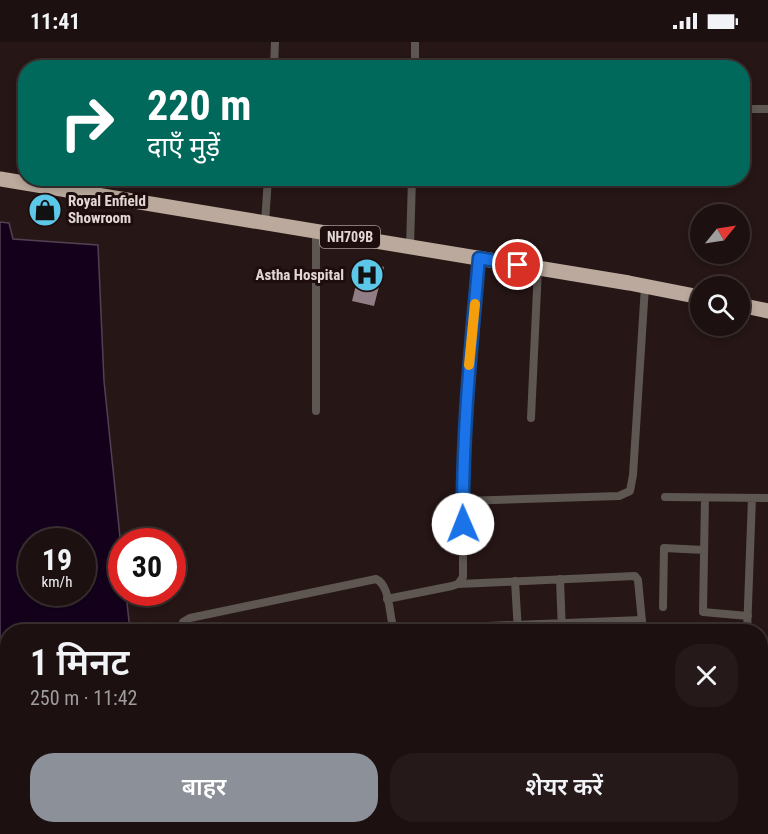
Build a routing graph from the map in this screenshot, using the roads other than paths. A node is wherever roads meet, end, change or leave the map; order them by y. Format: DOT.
graph roads {
  1 [pos="275,42"];
  2 [pos="415,42"];
  3 [pos="274,60"];
  4 [pos="415,60"];
  5 [pos="768,108"];
  6 [pos="750,109"];
  7 [pos="0,179"];
  8 [pos="18,182"];
  9 [pos="42,186"];
  10 [pos="268,186"];
  11 [pos="412,186"];
  12 [pos="266,223"];
  13 [pos="316,231"];
  14 [pos="410,247"];
  15 [pos="479,258"];
  16 [pos="538,268"];
  17 [pos="645,286"];
  18 [pos="690,295"];
  19 [pos="750,307"];
  20 [pos="768,311"];
  21 [pos="316,411"];
  22 [pos="531,418"];
  23 [pos="665,497"];
  24 [pos="705,498"];
  25 [pos="752,498"];
  26 [pos="768,498"];
  27 [pos="463,501"];
  28 [pos="704,550"];
  29 [pos="560,579"];
  30 [pos="514,581"];
  31 [pos="458,584"];
  32 [pos="387,599"];
  33 [pos="663,608"];
  34 [pos="748,616"];
  35 [pos="642,620"];
  36 [pos="183,624"];
  37 [pos="392,624"];
  38 [pos="518,624"];
  39 [pos="562,624"];
  40 [pos="596,624"];
  41 [pos="642,624"];
  42 [pos="748,624"];
  1 -- 3 [label="street"];
  2 -- 4 [label="street"];
  5 -- 6 [label="street"];
  7 -- 8 [label="highway, NH709B"];
  9 -- 12 [label="highway, NH709B"];
  10 -- 12 [label="street"];
  11 -- 14 [label="street"];
  12 -- 13 [label="highway, NH709B"];
  13 -- 14 [label="highway, NH709B"];
  13 -- 21 [label="street"];
  14 -- 15 [label="highway, NH709B"];
  15 -- 16 [label="highway, NH709B"];
  15 -- 27 [label="street"];
  16 -- 17 [label="highway, NH709B"];
  16 -- 22 [label="street"];
  17 -- 18 [label="highway, NH709B"];
  17 -- 27 [label="street"];
  19 -- 20 [label="highway"];
  23 -- 24 [label="street"];
  24 -- 25 [label="street"];
  24 -- 28 [label="street"];
  25 -- 26 [label="street"];
  25 -- 34 [label="street"];
  27 -- 31 [label="street"];
  28 -- 33 [label="street"];
  28 -- 34 [label="street"];
  29 -- 30 [label="street"];
  29 -- 35 [label="street"];
  29 -- 39 [label="street"];
  30 -- 31 [label="street"];
  30 -- 38 [label="street"];
  31 -- 32 [label="street"];
  32 -- 36 [label="street"];
  32 -- 37 [label="street"];
  34 -- 42 [label="street"];
  35 -- 40 [label="street"];
  35 -- 41 [label="street"];
}
